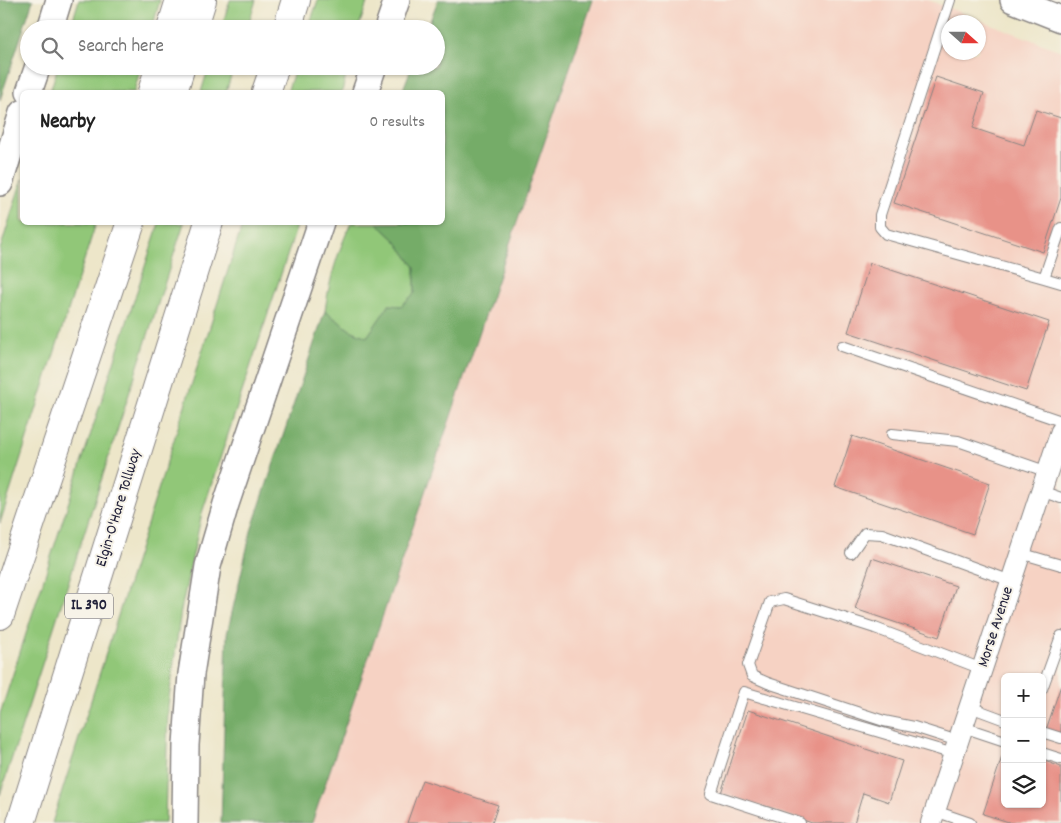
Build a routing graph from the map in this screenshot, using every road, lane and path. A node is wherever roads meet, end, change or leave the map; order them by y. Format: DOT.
graph roads {
  1 [pos="59,0"];
  2 [pos="180,0"];
  3 [pos="202,0"];
  4 [pos="278,0"];
  5 [pos="296,0"];
  6 [pos="397,0"];
  7 [pos="950,0"];
  8 [pos="1013,0"];
  9 [pos="1038,5"];
  10 [pos="1061,19"];
  11 [pos="53,20"];
  12 [pos="174,20"];
  13 [pos="196,20"];
  14 [pos="272,20"];
  15 [pos="290,20"];
  16 [pos="390,20"];
  17 [pos="35,75"];
  18 [pos="157,75"];
  19 [pos="178,75"];
  20 [pos="255,75"];
  21 [pos="272,75"];
  22 [pos="371,75"];
  23 [pos="30,90"];
  24 [pos="153,90"];
  25 [pos="174,90"];
  26 [pos="251,90"];
  27 [pos="267,90"];
  28 [pos="366,90"];
  29 [pos="20,119"];
  30 [pos="0,183"];
  31 [pos="113,225"];
  32 [pos="131,225"];
  33 [pos="208,225"];
  34 [pos="222,225"];
  35 [pos="320,225"];
  36 [pos="1061,228"];
  37 [pos="1044,278"];
  38 [pos="1061,283"];
  39 [pos="174,337"];
  40 [pos="842,346"];
  41 [pos="74,393"];
  42 [pos="1061,421"];
  43 [pos="1061,430"];
  44 [pos="892,434"];
  45 [pos="1048,472"];
  46 [pos="1041,492"];
  47 [pos="1061,498"];
  48 [pos="851,553"];
  49 [pos="1020,553"];
  50 [pos="1061,565"];
  51 [pos="1012,581"];
  52 [pos="0,615"];
  53 [pos="1061,636"];
  54 [pos="982,669"];
  55 [pos="1046,679"];
  56 [pos="970,707"];
  57 [pos="1001,719"];
  58 [pos="1046,733"];
  59 [pos="1061,738"];
  60 [pos="958,741"];
  61 [pos="1001,741"];
  62 [pos="1046,754"];
  63 [pos="1061,759"];
  64 [pos="933,817"];
  65 [pos="21,823"];
  66 [pos="185,823"];
  67 [pos="800,823"];
  68 [pos="970,823"];
  1 -- 11 [label="street"];
  2 -- 12 [label="highway"];
  3 -- 13 [label="highway"];
  4 -- 14 [label="highway"];
  5 -- 15 [label="highway"];
  6 -- 16 [label="street"];
  7 -- 37 [label="lane"];
  8 -- 9 [label="street"];
  9 -- 10 [label="street"];
  17 -- 23 [label="street"];
  18 -- 24 [label="highway"];
  19 -- 25 [label="highway"];
  20 -- 26 [label="highway"];
  21 -- 27 [label="highway"];
  22 -- 28 [label="street"];
  29 -- 30 [label="street"];
  31 -- 41 [label="highway"];
  32 -- 41 [label="highway"];
  33 -- 39 [label="highway, Elgin-O'Hare Tollway / IL 390"];
  34 -- 39 [label="highway"];
  35 -- 66 [label="street"];
  36 -- 37 [label="lane"];
  37 -- 38 [label="lane"];
  39 -- 65 [label="highway, Elgin-O'Hare Tollway / IL 390"];
  40 -- 42 [label="lane"];
  41 -- 52 [label="highway"];
  43 -- 45 [label="street, Morse Avenue"];
  44 -- 45 [label="lane"];
  45 -- 46 [label="street, Morse Avenue"];
  46 -- 47 [label="lane"];
  46 -- 49 [label="street, Morse Avenue"];
  48 -- 51 [label="lane"];
  49 -- 50 [label="lane"];
  49 -- 51 [label="street, Morse Avenue"];
  51 -- 54 [label="street, Morse Avenue"];
  53 -- 55 [label="lane"];
  54 -- 56 [label="street, Morse Avenue"];
  54 -- 60 [label="lane"];
  56 -- 57 [label="lane"];
  56 -- 60 [label="street, Morse Avenue"];
  58 -- 59 [label="lane"];
  60 -- 61 [label="lane"];
  60 -- 64 [label="street, Morse Avenue"];
  60 -- 67 [label="lane"];
  62 -- 63 [label="lane"];
  64 -- 68 [label="lane"];
}
